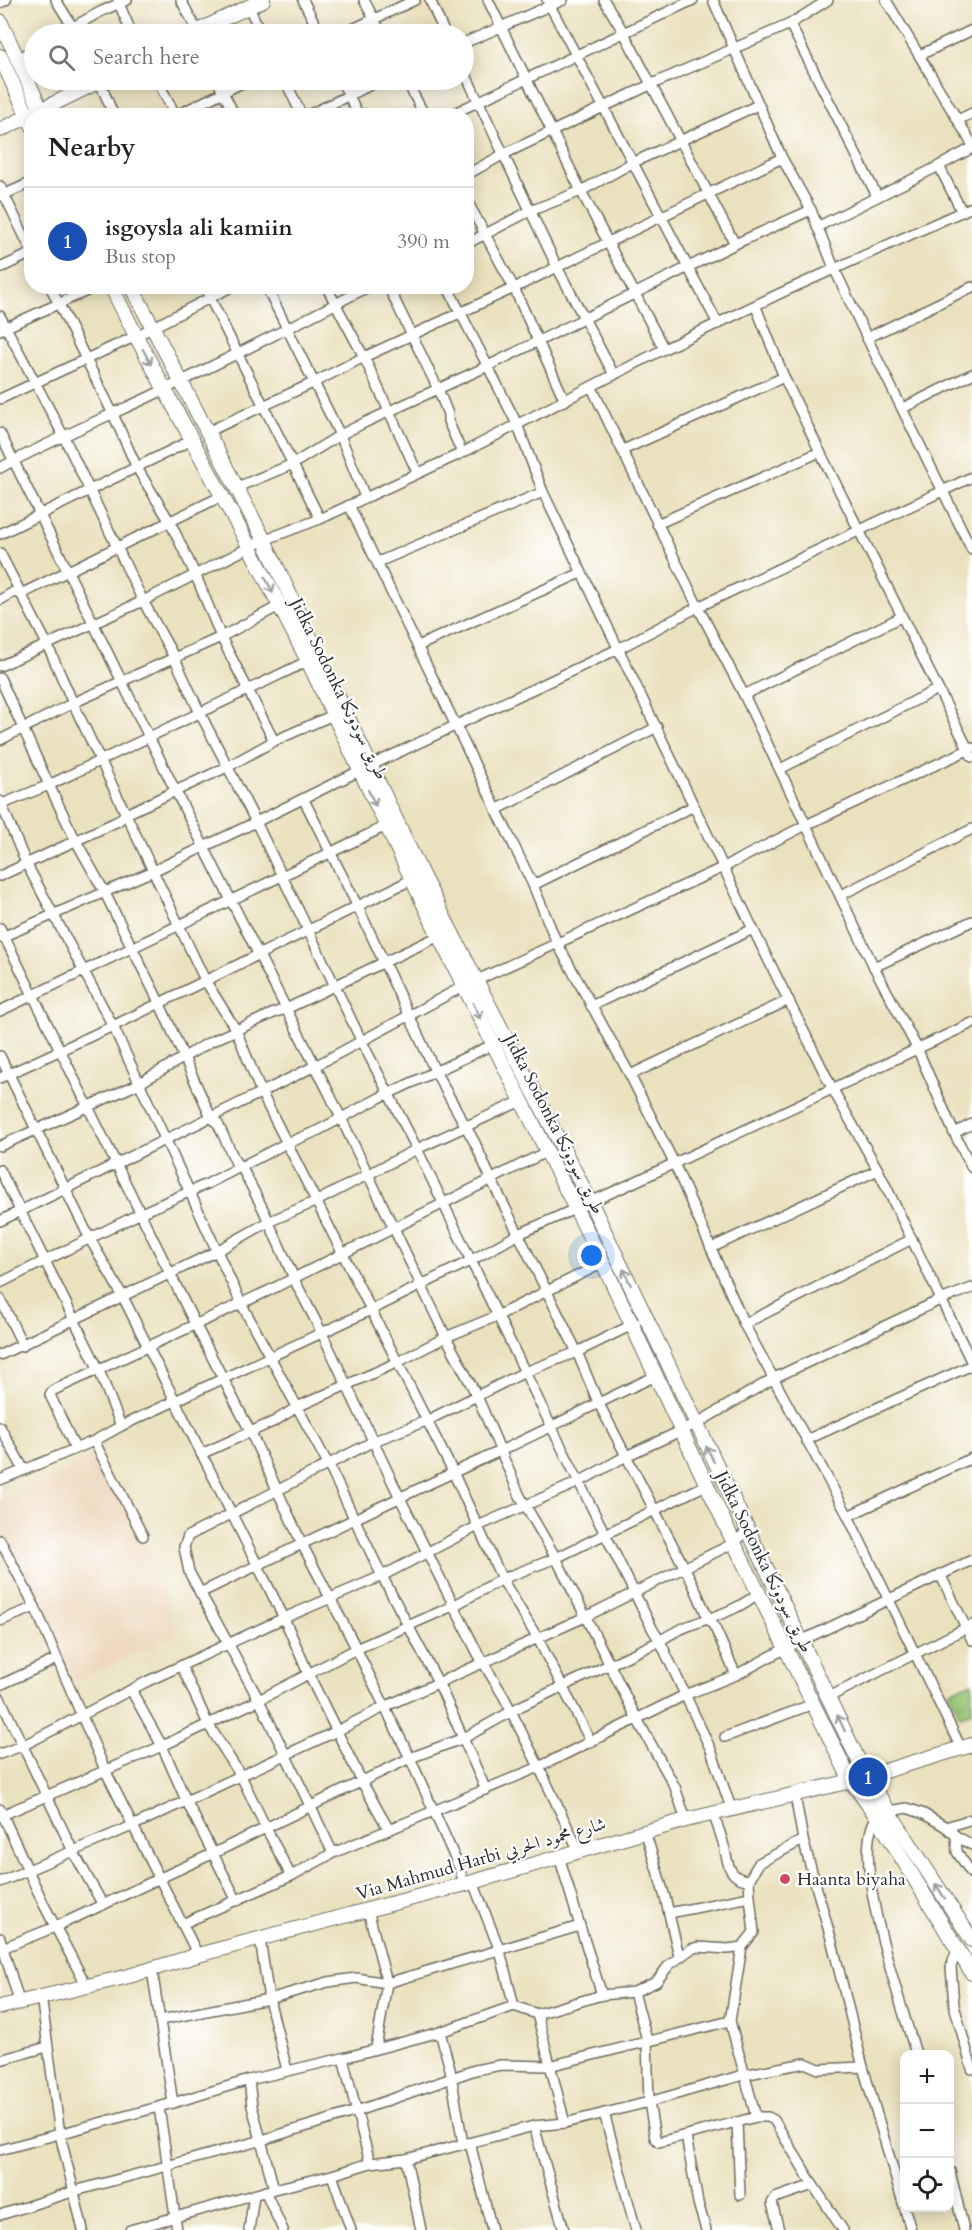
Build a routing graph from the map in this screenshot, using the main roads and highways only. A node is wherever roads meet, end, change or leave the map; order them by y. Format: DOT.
graph roads {
  1 [pos="263,0"];
  2 [pos="244,6"];
  3 [pos="0,21"];
  4 [pos="212,24"];
  5 [pos="1,59"];
  6 [pos="24,72"];
  7 [pos="32,90"];
  8 [pos="82,90"];
  9 [pos="40,108"];
  10 [pos="49,108"];
  11 [pos="24,109"];
  12 [pos="24,122"];
  13 [pos="0,130"];
  14 [pos="115,294"];
  15 [pos="135,294"];
  16 [pos="365,768"];
  17 [pos="417,877"];
  18 [pos="469,983"];
  19 [pos="967,1747"];
  20 [pos="866,1776"];
  21 [pos="851,1781"];
  22 [pos="883,1814"];
  23 [pos="972,1940"];
  24 [pos="972,1973"];
  25 [pos="0,2007"];
  1 -- 2 [label="main road"];
  2 -- 4 [label="main road"];
  3 -- 6 [label="main road"];
  5 -- 11 [label="main road"];
  7 -- 9 [label="main road"];
  8 -- 10 [label="main road"];
  12 -- 13 [label="main road"];
  14 -- 16 [label="main road, Jidka Sodonka طريق سودونكا, one-way"];
  15 -- 16 [label="main road, Jidka Sodonka طريق سودونكا"];
  16 -- 17 [label="main road, Jidka Sodonka طريق سودونكا"];
  16 -- 17 [label="main road, Jidka Sodonka طريق سودونكا, one-way"];
  17 -- 18 [label="main road, Jidka Sodonka طريق سودونكا"];
  17 -- 18 [label="main road, Jidka Sodonka طريق سودونكا"];
  20 -- 18 [label="main road, Jidka Sodonka طريق سودونكا, one-way"];
  18 -- 21 [label="main road, Jidka Sodonka طريق سودونكا, one-way"];
  19 -- 20 [label="main road, Via Mahmud Harbi شارع محمود الحربي"];
  20 -- 21 [label="main road, Via Mahmud Harbi شارع محمود الحربي"];
  20 -- 22 [label="main road, Jidka Sodonka طريق سودونكا"];
  21 -- 22 [label="main road, Jidka Sodonka طريق سودونكا"];
  21 -- 25 [label="main road, Via Mahmud Harbi شارع محمود الحربي"];
  23 -- 22 [label="main road, Jidka Sodonka طريق سودونكا, one-way"];
  22 -- 24 [label="main road, Jidka Sodonka طريق سودونكا"];
}
